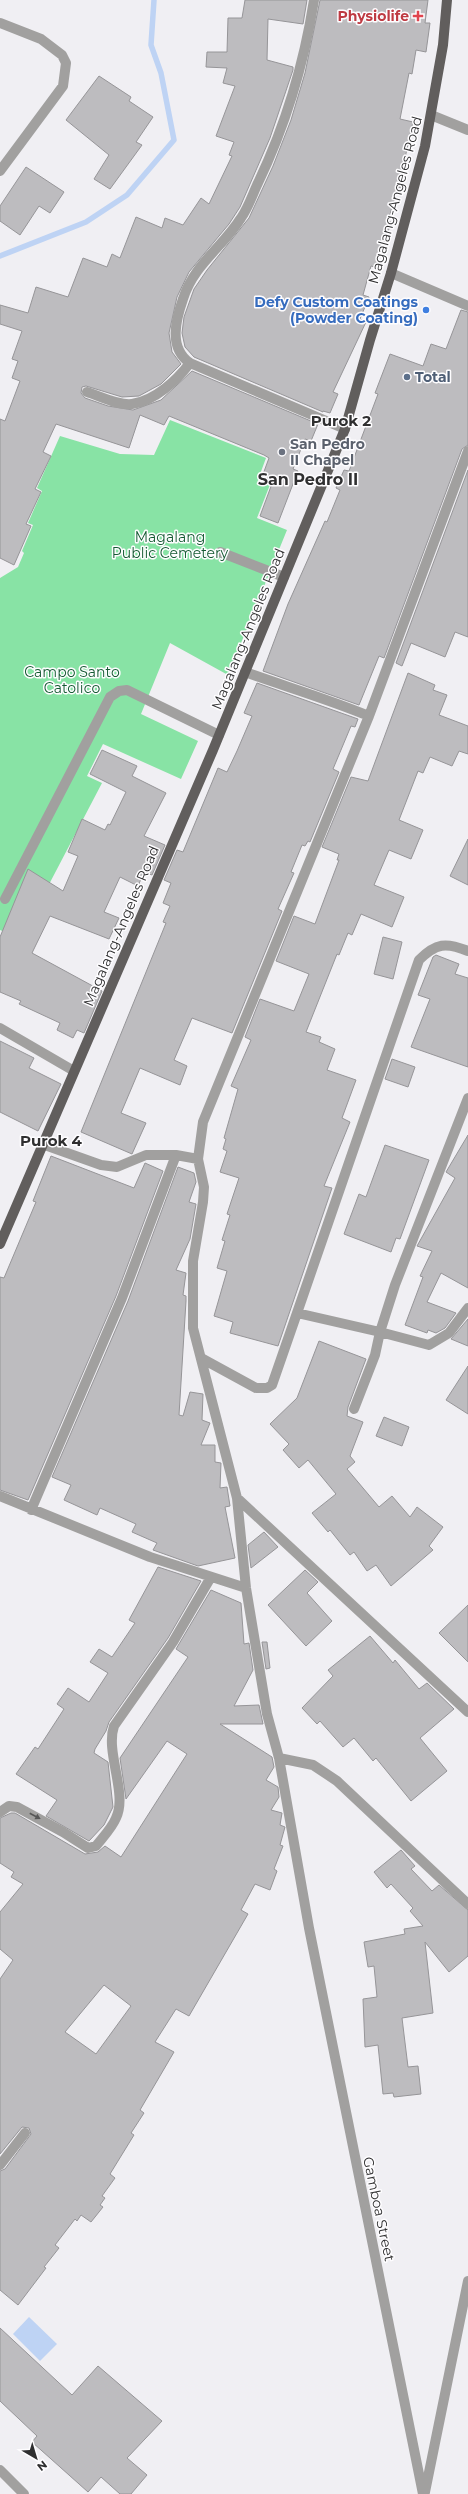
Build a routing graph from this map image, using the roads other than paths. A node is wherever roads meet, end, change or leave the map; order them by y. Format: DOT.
graph roads {
  1 [pos="314,0"];
  2 [pos="447,0"];
  3 [pos="0,22"];
  4 [pos="431,115"];
  5 [pos="468,130"];
  6 [pos="0,171"];
  7 [pos="391,273"];
  8 [pos="468,306"];
  9 [pos="190,362"];
  10 [pos="87,392"];
  11 [pos="345,429"];
  12 [pos="468,451"];
  13 [pos="220,552"];
  14 [pos="284,577"];
  15 [pos="245,672"];
  16 [pos="369,716"];
  17 [pos="219,735"];
  18 [pos="5,899"];
  19 [pos="468,951"];
  20 [pos="0,1028"];
  21 [pos="74,1071"];
  22 [pos="467,1103"];
  23 [pos="42,1144"];
  24 [pos="176,1155"];
  25 [pos="198,1159"];
  26 [pos="0,1244"];
  27 [pos="468,1308"];
  28 [pos="297,1313"];
  29 [pos="380,1332"];
  30 [pos="201,1358"];
  31 [pos="354,1409"];
  32 [pos="0,1496"];
  33 [pos="237,1498"];
  34 [pos="31,1510"];
  35 [pos="211,1577"];
  36 [pos="246,1588"];
  37 [pos="468,1712"];
  38 [pos="279,1758"];
  39 [pos="0,1812"];
  40 [pos="468,1904"];
  41 [pos="25,2133"];
  42 [pos="0,2165"];
  43 [pos="468,2281"];
  44 [pos="0,2470"];
  45 [pos="24,2494"];
  46 [pos="424,2494"];
  1 -- 9 [label="street"];
  2 -- 4 [label="main road, Magalang-Angeles Road"];
  3 -- 6 [label="street"];
  4 -- 5 [label="street"];
  4 -- 7 [label="main road, Magalang-Angeles Road"];
  7 -- 8 [label="street"];
  7 -- 11 [label="main road, Magalang-Angeles Road"];
  9 -- 10 [label="street"];
  9 -- 11 [label="street"];
  11 -- 14 [label="main road, Magalang-Angeles Road"];
  12 -- 16 [label="street, Gamboa Street"];
  13 -- 14 [label="street"];
  14 -- 15 [label="main road, Magalang-Angeles Road"];
  15 -- 16 [label="street"];
  15 -- 17 [label="main road, Magalang-Angeles Road"];
  16 -- 25 [label="street, Gamboa Street"];
  17 -- 18 [label="street"];
  17 -- 21 [label="main road, Magalang-Angeles Road"];
  19 -- 28 [label="street"];
  20 -- 21 [label="street"];
  21 -- 23 [label="main road, Magalang-Angeles Road"];
  22 -- 29 [label="street"];
  23 -- 24 [label="street"];
  23 -- 26 [label="main road, Magalang-Angeles Road"];
  24 -- 25 [label="street"];
  24 -- 34 [label="street"];
  25 -- 30 [label="street, Gamboa Street"];
  27 -- 29 [label="street"];
  28 -- 29 [label="street"];
  28 -- 30 [label="street"];
  29 -- 31 [label="street"];
  30 -- 33 [label="street, Gamboa Street"];
  32 -- 34 [label="street"];
  33 -- 36 [label="street, Gamboa Street"];
  33 -- 37 [label="street"];
  34 -- 35 [label="street"];
  35 -- 36 [label="street"];
  39 -- 35 [label="street, one-way"];
  36 -- 38 [label="street, Gamboa Street"];
  38 -- 40 [label="street"];
  38 -- 46 [label="street, Gamboa Street"];
  41 -- 42 [label="street"];
  43 -- 46 [label="street"];
  44 -- 45 [label="street"];
}
